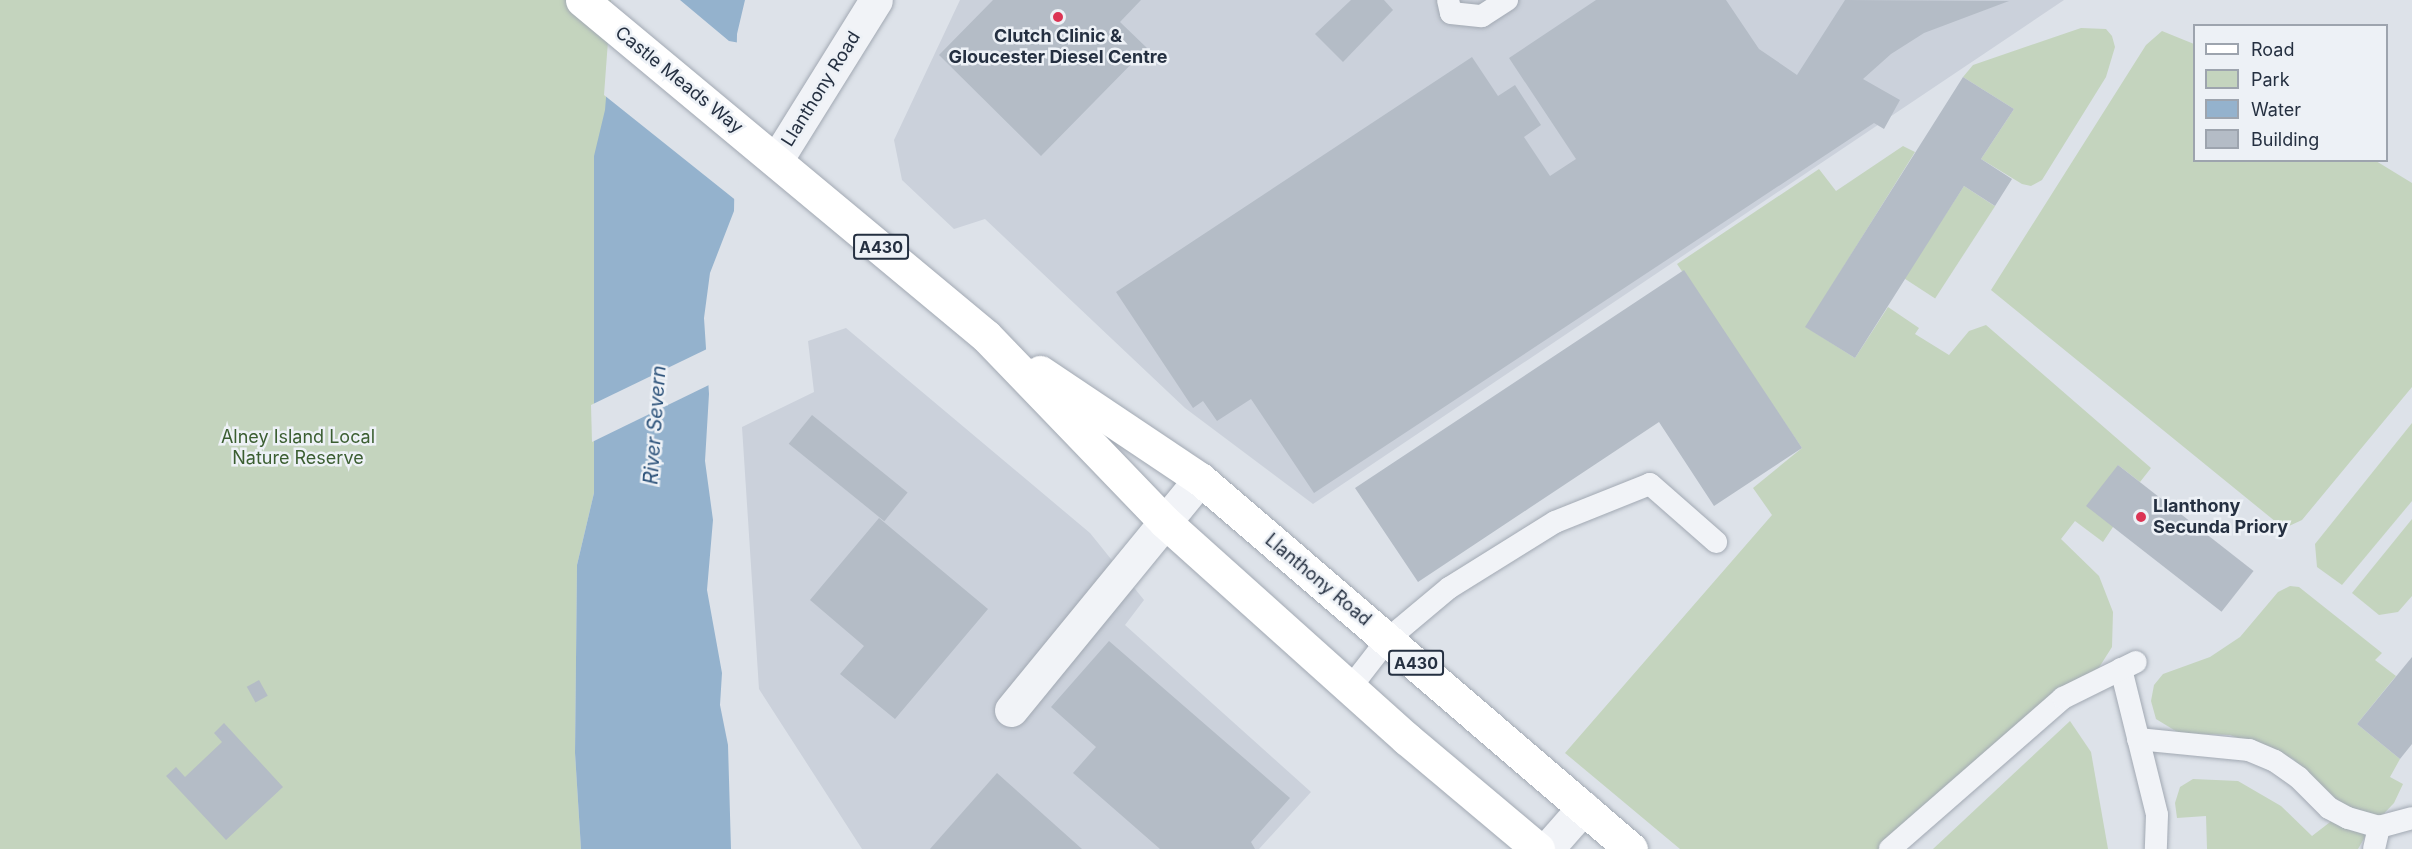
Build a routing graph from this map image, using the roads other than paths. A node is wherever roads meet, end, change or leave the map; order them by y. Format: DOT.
graph roads {
  1 [pos="582,0"];
  2 [pos="876,0"];
  3 [pos="1448,0"];
  4 [pos="1507,0"];
  5 [pos="774,157"];
  6 [pos="986,336"];
  7 [pos="1200,479"];
  8 [pos="1165,522"];
  9 [pos="1716,542"];
  10 [pos="1388,639"];
  11 [pos="1350,688"];
  12 [pos="1011,710"];
  13 [pos="2138,739"];
  14 [pos="1583,808"];
  15 [pos="2412,818"];
  16 [pos="2379,827"];
  17 [pos="1538,849"];
  18 [pos="1547,849"];
  19 [pos="1630,849"];
  20 [pos="1890,849"];
  21 [pos="2157,849"];
  22 [pos="2374,849"];
  1 -- 5 [label="main road, Castle Meads Way / A430"];
  2 -- 5 [label="street, Llanthony Road"];
  3 -- 4 [label="lane"];
  5 -- 6 [label="main road, Llanthony Road / A430"];
  6 -- 7 [label="main road, Llanthony Road / A430"];
  6 -- 8 [label="main road, Llanthony Road"];
  7 -- 8 [label="street"];
  7 -- 10 [label="main road, Llanthony Road / A430"];
  8 -- 11 [label="main road, Llanthony Road"];
  8 -- 12 [label="street"];
  9 -- 10 [label="lane"];
  10 -- 11 [label="lane"];
  10 -- 14 [label="main road, Llanthony Road / A430"];
  11 -- 17 [label="main road, Llanthony Road"];
  13 -- 16 [label="lane"];
  13 -- 20 [label="lane"];
  13 -- 21 [label="lane"];
  14 -- 18 [label="street"];
  14 -- 19 [label="main road, Llanthony Road / A430"];
  15 -- 16 [label="lane"];
  16 -- 22 [label="lane"];
}
